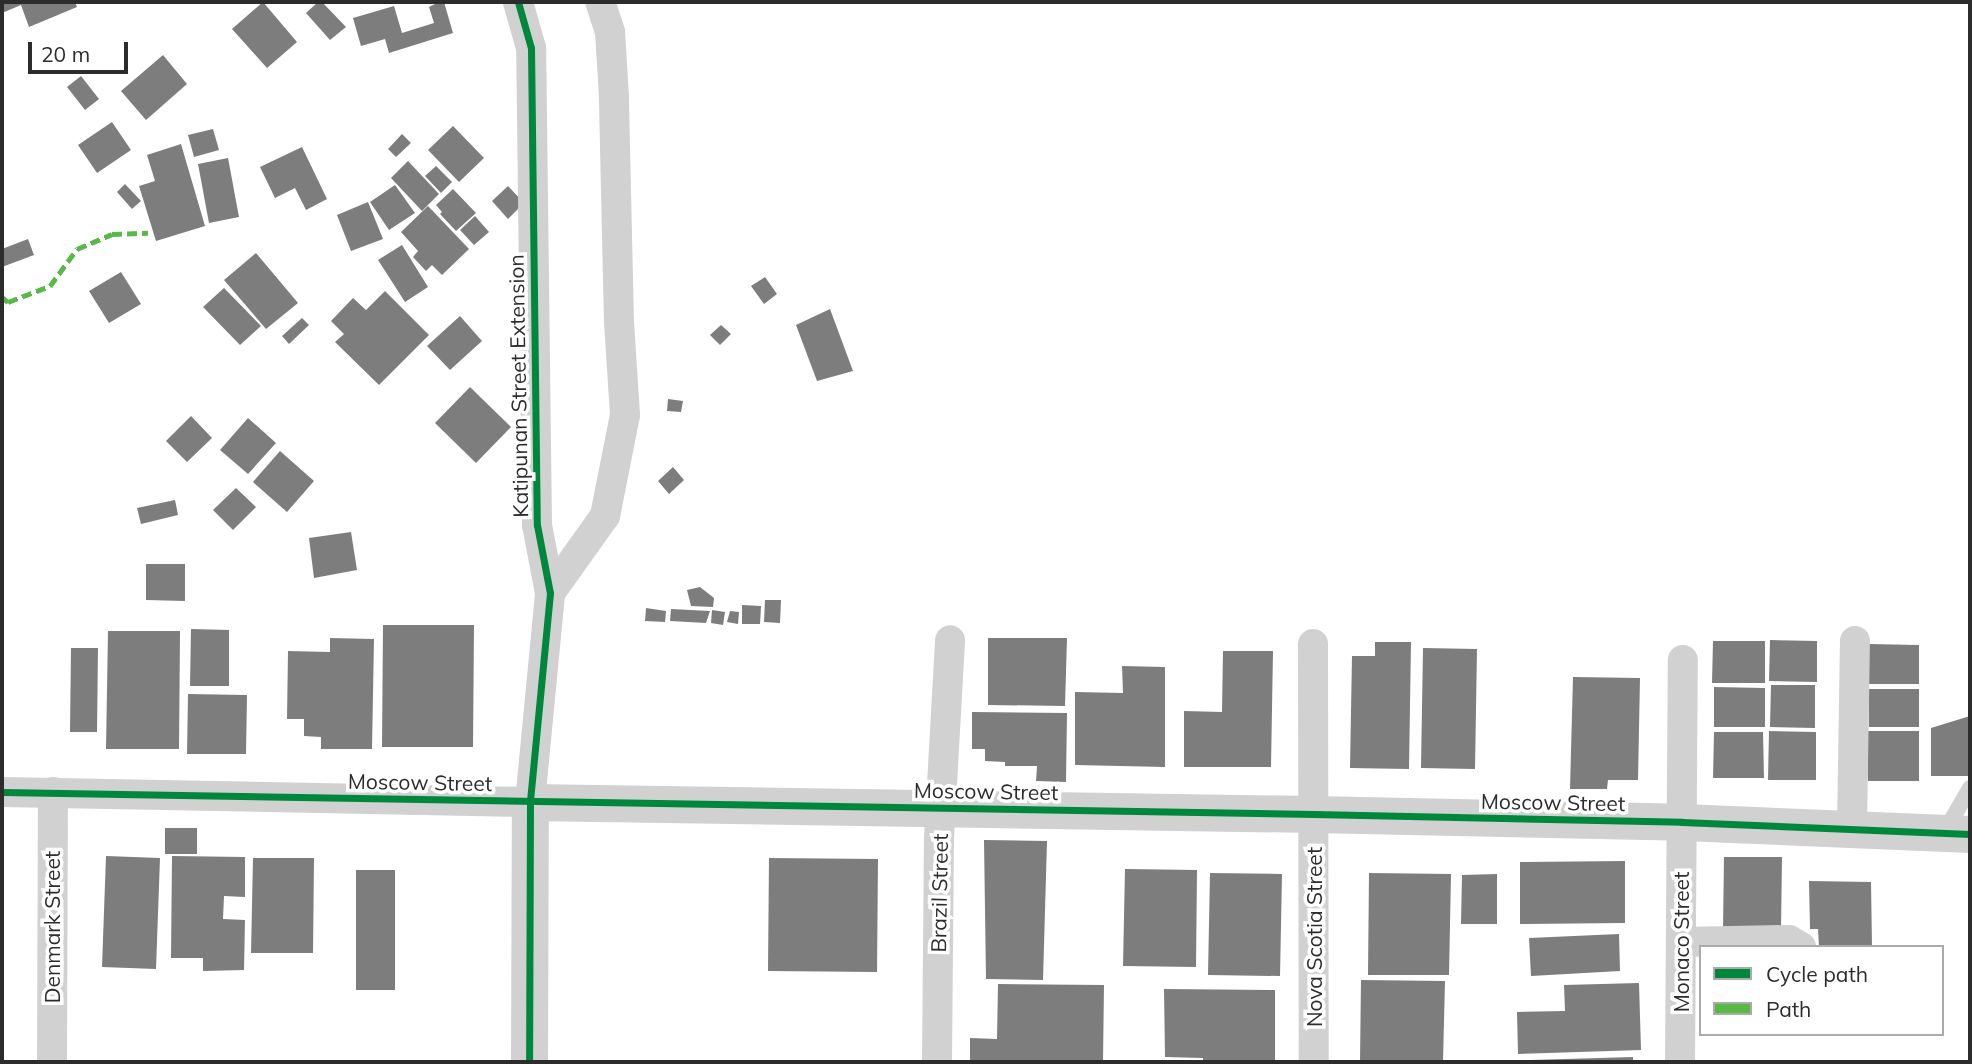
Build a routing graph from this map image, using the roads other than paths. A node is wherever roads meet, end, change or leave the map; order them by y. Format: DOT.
graph roads {
  1 [pos="518,2"];
  2 [pos="600,2"];
  3 [pos="550,593"];
  4 [pos="950,640"];
  5 [pos="1855,641"];
  6 [pos="1313,644"];
  7 [pos="1684,660"];
  8 [pos="1970,788"];
  9 [pos="2,792"];
  10 [pos="53,792"];
  11 [pos="530,802"];
  12 [pos="940,807"];
  13 [pos="1314,814"];
  14 [pos="1682,822"];
  15 [pos="1852,829"];
  16 [pos="1957,833"];
  17 [pos="1681,942"];
  18 [pos="1798,945"];
  19 [pos="52,1062"];
  20 [pos="529,1062"];
  21 [pos="937,1062"];
  22 [pos="1314,1062"];
  23 [pos="1680,1062"];
  1 -- 3 [label="street, Katipunan Street Extension"];
  2 -- 3 [label="street"];
  3 -- 11 [label="street, Katipunan Street Extension"];
  4 -- 12 [label="street, Brazil Street"];
  5 -- 15 [label="street"];
  6 -- 13 [label="street, Nova Scotia Street"];
  7 -- 14 [label="street, Monaco Street"];
  8 -- 16 [label="lane"];
  9 -- 10 [label="street, Moscow Street"];
  10 -- 11 [label="street, Moscow Street"];
  10 -- 19 [label="street, Denmark Street"];
  11 -- 12 [label="street, Moscow Street"];
  11 -- 20 [label="street, Katipunan Street Extension"];
  12 -- 13 [label="street, Moscow Street"];
  12 -- 21 [label="street, Brazil Street"];
  13 -- 14 [label="street, Moscow Street"];
  13 -- 22 [label="street, Nova Scotia Street"];
  14 -- 15 [label="street, Moscow Street"];
  14 -- 17 [label="street, Monaco Street"];
  15 -- 16 [label="street, Moscow Street"];
  17 -- 18 [label="street"];
  17 -- 23 [label="street, Monaco Street"];
}
